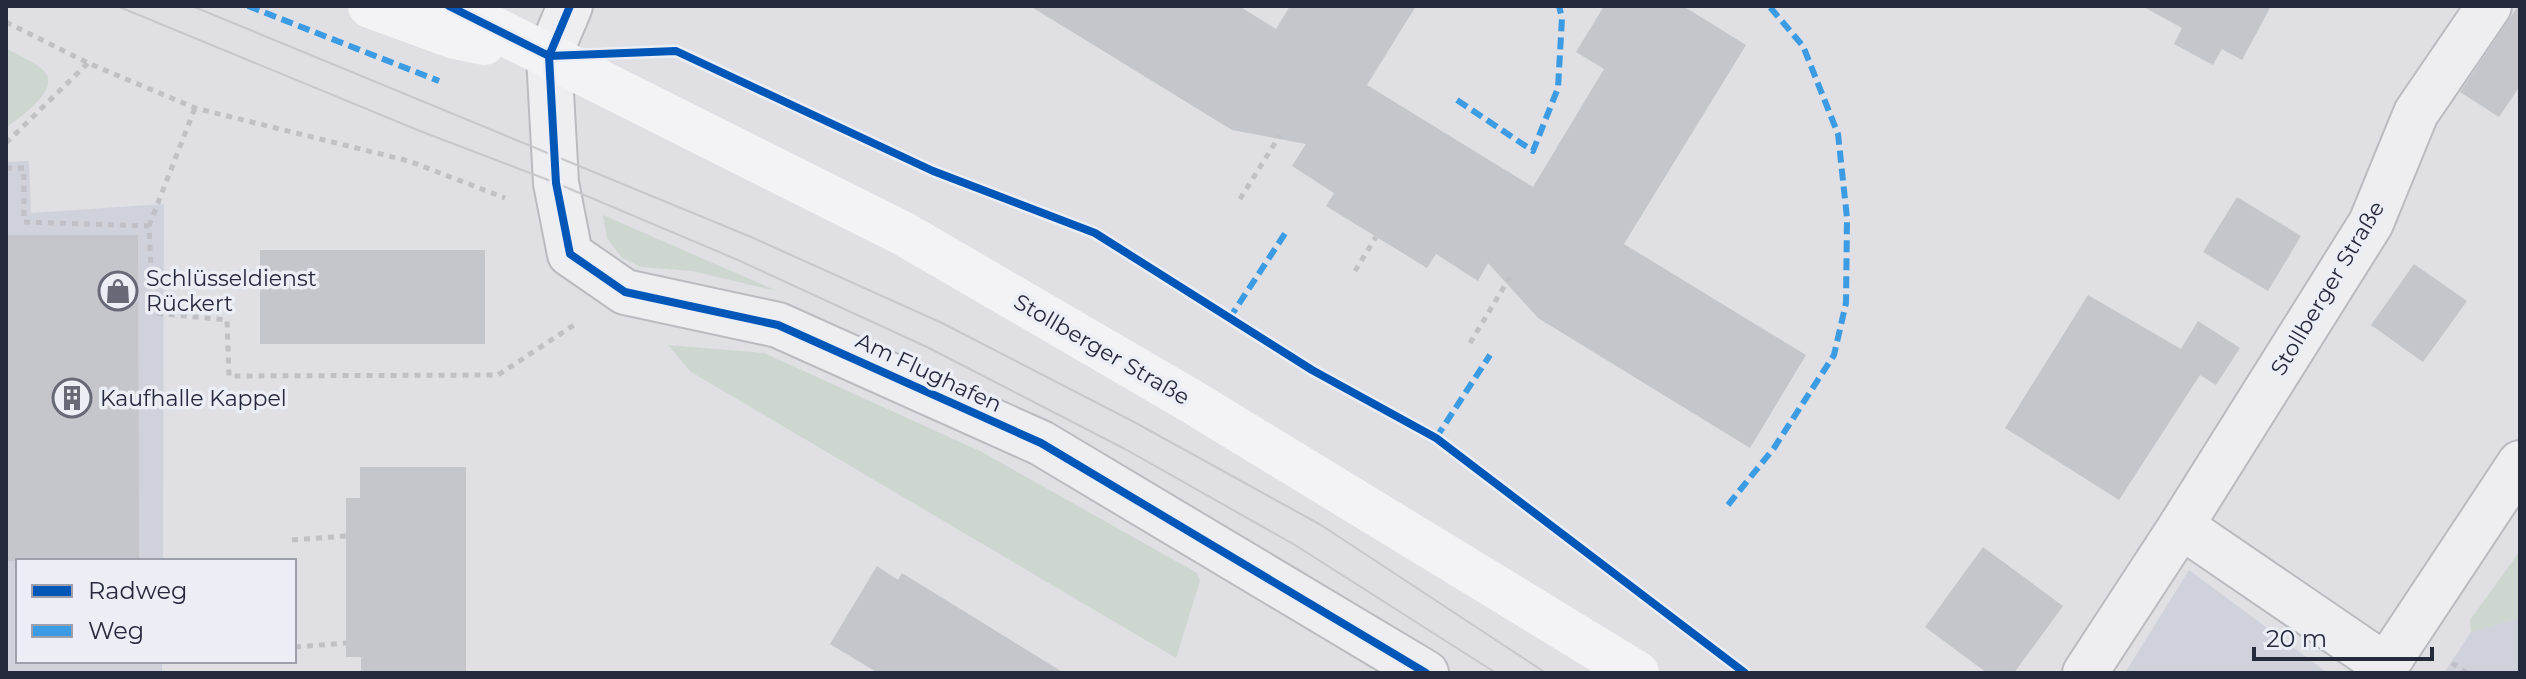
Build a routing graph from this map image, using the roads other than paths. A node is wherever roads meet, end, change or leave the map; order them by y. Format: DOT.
graph roads {
  1 [pos="370,6"];
  2 [pos="449,6"];
  3 [pos="570,6"];
  4 [pos="2489,6"];
  5 [pos="549,56"];
  6 [pos="2520,463"];
  7 [pos="2181,526"];
  8 [pos="2383,670"];
  9 [pos="1426,673"];
  10 [pos="1637,673"];
  11 [pos="2085,673"];
  1 -- 5 [label="main road, Stollberger Straße"];
  2 -- 5 [label="main road, Stollberger Straße"];
  3 -- 5 [label="street"];
  4 -- 7 [label="street, Stollberger Straße"];
  5 -- 9 [label="street, Am Flughafen"];
  5 -- 10 [label="main road, Stollberger Straße"];
  6 -- 8 [label="street"];
  7 -- 8 [label="street"];
  7 -- 11 [label="street, Stollberger Straße"];
}
